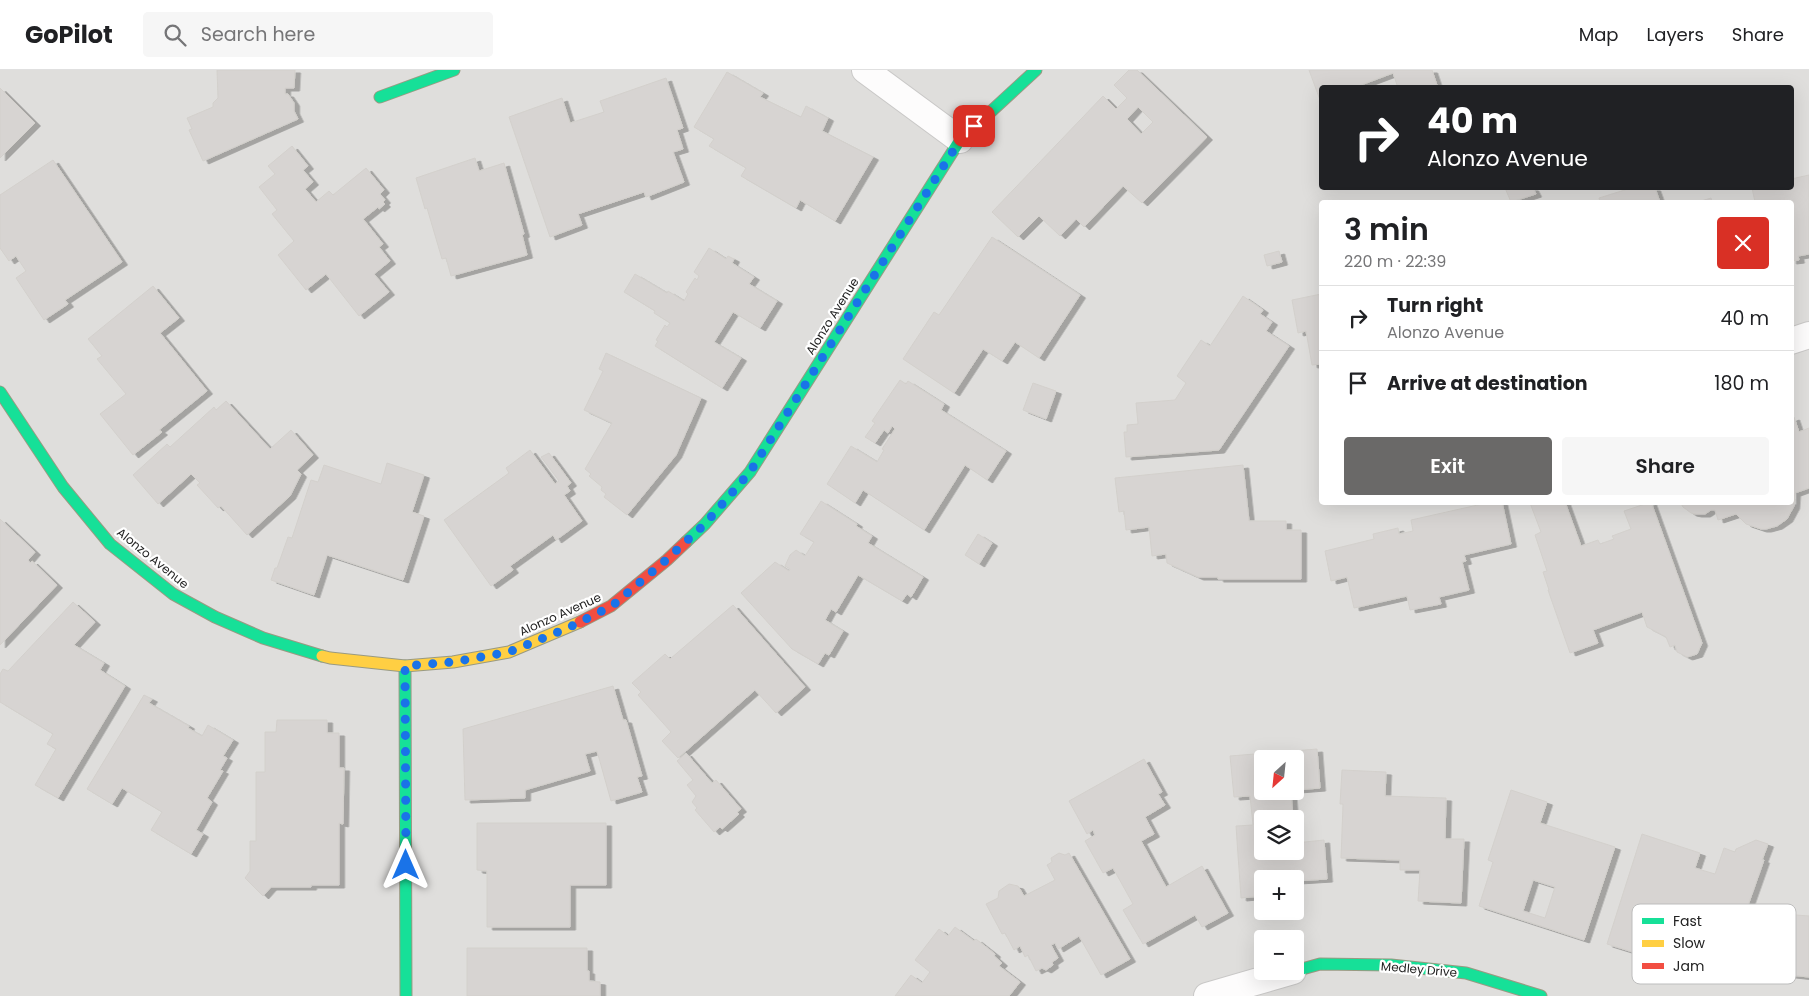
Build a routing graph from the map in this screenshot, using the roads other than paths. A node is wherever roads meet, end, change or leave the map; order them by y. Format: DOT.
graph roads {
  1 [pos="454,70"];
  2 [pos="865,70"];
  3 [pos="1036,70"];
  4 [pos="380,96"];
  5 [pos="960,140"];
  6 [pos="1809,335"];
  7 [pos="1794,340"];
  8 [pos="0,392"];
  9 [pos="405,666"];
  10 [pos="1304,968"];
  11 [pos="1263,980"];
  12 [pos="406,996"];
  13 [pos="1207,996"];
  14 [pos="1541,996"];
  1 -- 4 [label="street"];
  2 -- 5 [label="street"];
  3 -- 5 [label="street, Alonzo Avenue"];
  5 -- 9 [label="street, Alonzo Avenue"];
  6 -- 7 [label="street"];
  8 -- 9 [label="street, Alonzo Avenue"];
  9 -- 12 [label="street"];
  10 -- 14 [label="street, Medley Drive"];
  11 -- 13 [label="street, Medley Drive"];
}
